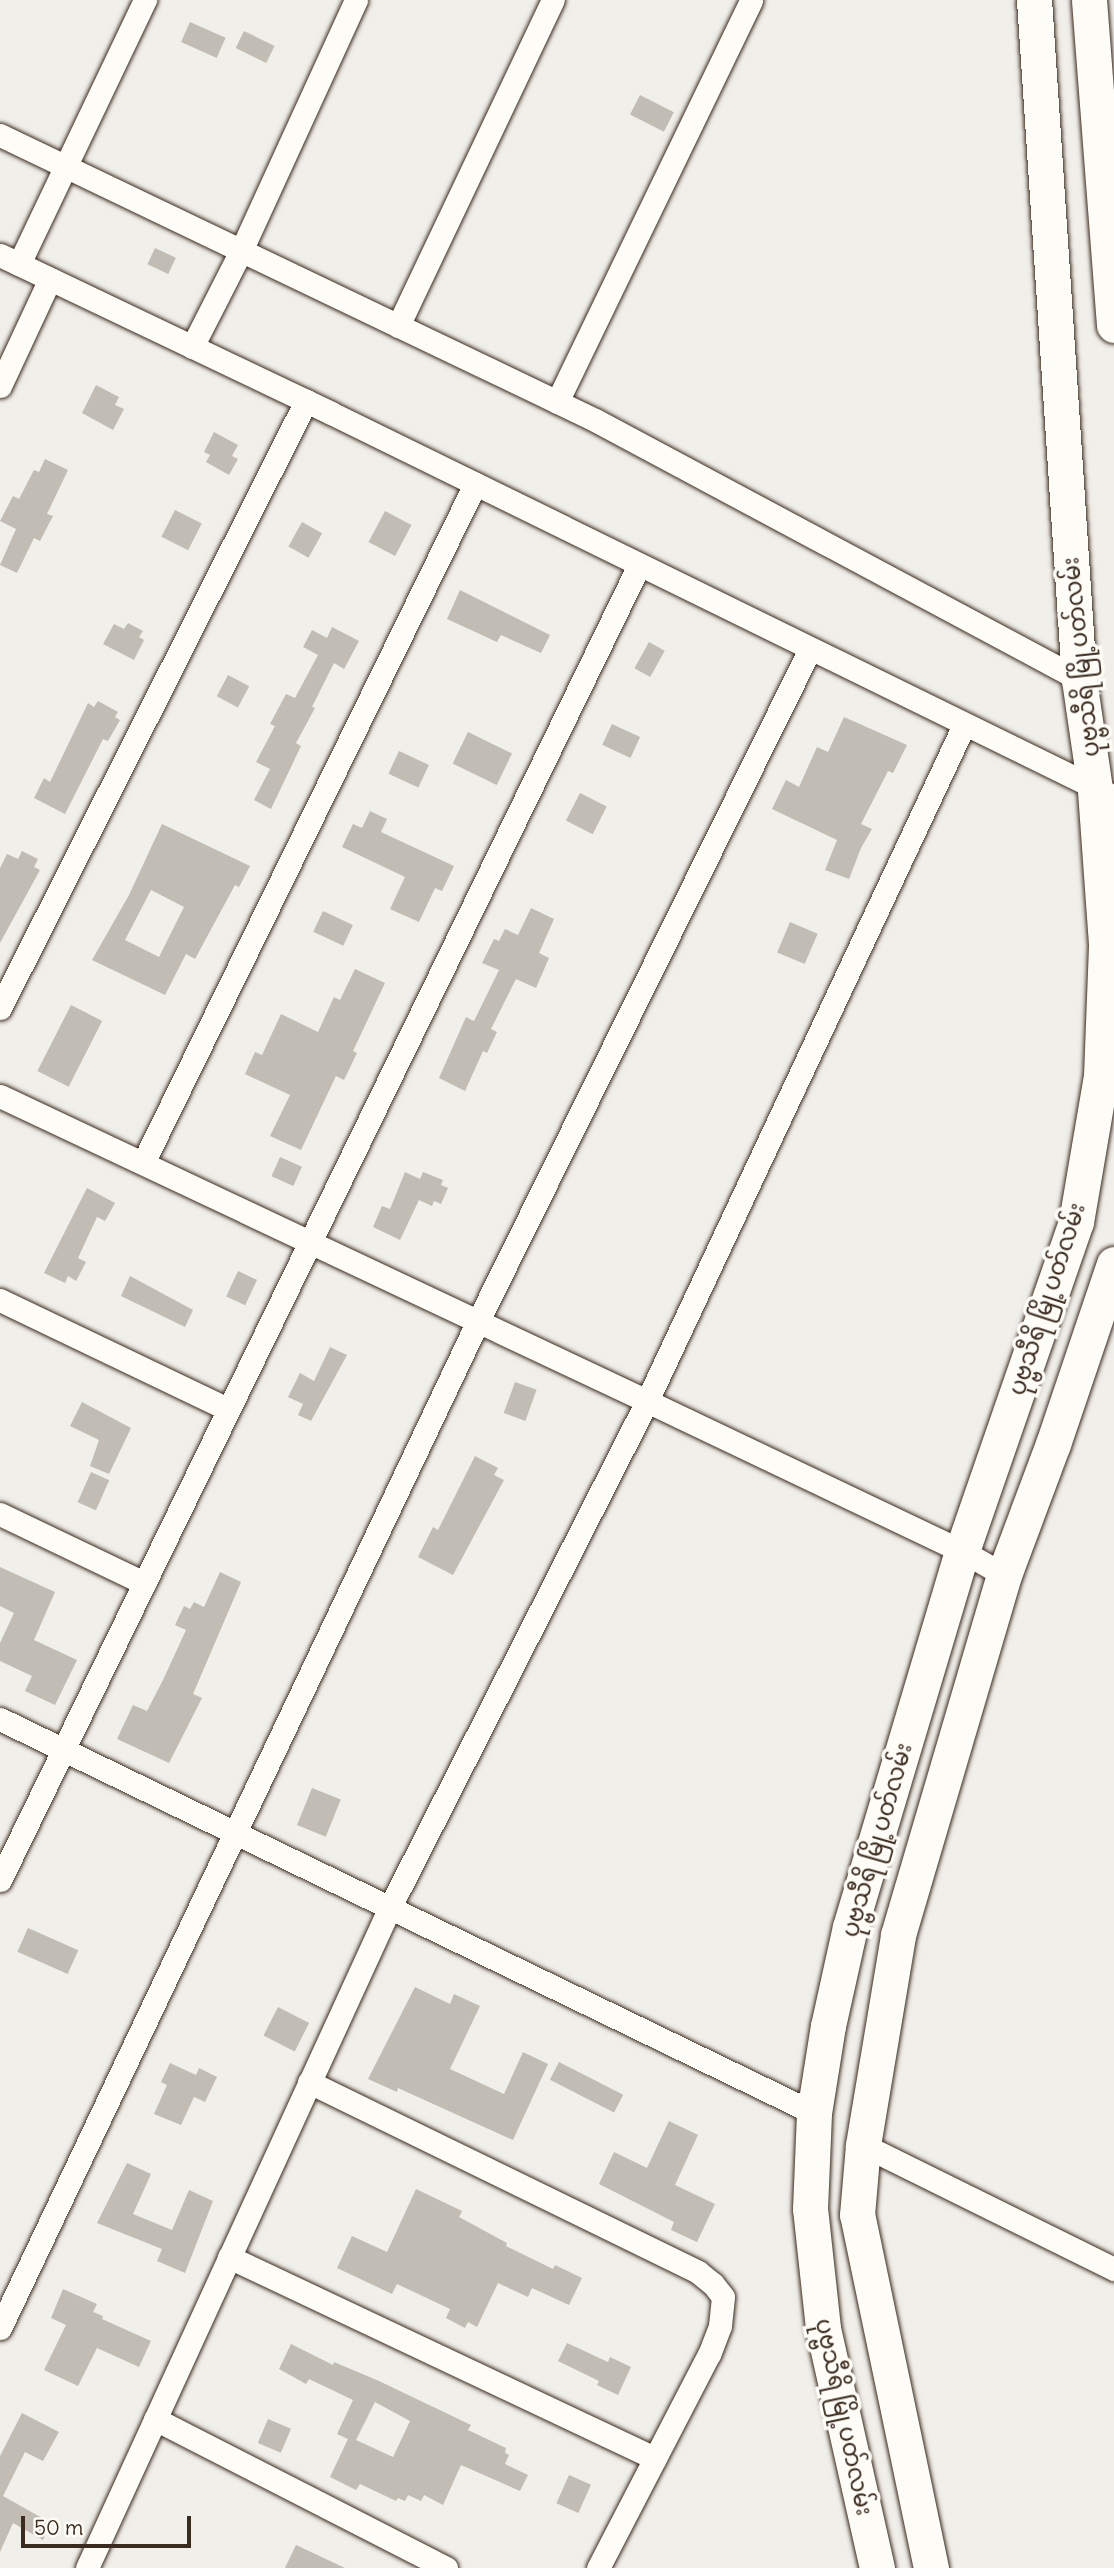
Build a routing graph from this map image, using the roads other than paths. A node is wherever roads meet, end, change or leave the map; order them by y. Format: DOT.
graph roads {
  1 [pos="145,0"];
  2 [pos="356,0"];
  3 [pos="553,0"];
  4 [pos="751,0"];
  5 [pos="1034,0"];
  6 [pos="1098,21"];
  7 [pos="0,135"];
  8 [pos="66,167"];
  9 [pos="241,251"];
  10 [pos="1111,251"];
  11 [pos="9,260"];
  12 [pos="50,279"];
  13 [pos="1114,325"];
  14 [pos="398,326"];
  15 [pos="192,346"];
  16 [pos="0,386"];
  17 [pos="306,401"];
  18 [pos="557,402"];
  19 [pos="475,484"];
  20 [pos="639,565"];
  21 [pos="810,649"];
  22 [pos="1079,679"];
  23 [pos="964,725"];
  24 [pos="1105,793"];
  25 [pos="0,1008"];
  26 [pos="0,1096"];
  27 [pos="144,1163"];
  28 [pos="309,1242"];
  29 [pos="1113,1271"];
  30 [pos="0,1300"];
  31 [pos="478,1321"];
  32 [pos="647,1401"];
  33 [pos="227,1409"];
  34 [pos="0,1514"];
  35 [pos="962,1551"];
  36 [pos="1004,1575"];
  37 [pos="144,1583"];
  38 [pos="0,1719"];
  39 [pos="63,1749"];
  40 [pos="236,1832"];
  41 [pos="0,1880"];
  42 [pos="390,1907"];
  43 [pos="309,2082"];
  44 [pos="814,2113"];
  45 [pos="863,2145"];
  46 [pos="229,2257"];
  47 [pos="1114,2269"];
  48 [pos="0,2328"];
  49 [pos="155,2419"];
  50 [pos="655,2458"];
  51 [pos="87,2568"];
  52 [pos="446,2568"];
  53 [pos="598,2568"];
  54 [pos="877,2568"];
  55 [pos="931,2568"];
  1 -- 8 [label="street"];
  2 -- 9 [label="street"];
  3 -- 14 [label="street"];
  4 -- 18 [label="street"];
  5 -- 22 [label="main road, ပုဗ္ဗသီရိ မြို့ပတ်လမ်း"];
  6 -- 10 [label="main road"];
  7 -- 8 [label="street"];
  8 -- 9 [label="street"];
  8 -- 11 [label="street"];
  9 -- 14 [label="street"];
  9 -- 15 [label="street"];
  10 -- 13 [label="main road"];
  11 -- 12 [label="street"];
  12 -- 15 [label="street"];
  12 -- 16 [label="street"];
  14 -- 18 [label="street"];
  15 -- 17 [label="street"];
  17 -- 19 [label="street"];
  17 -- 25 [label="street"];
  18 -- 22 [label="street"];
  19 -- 20 [label="street"];
  19 -- 27 [label="street"];
  20 -- 21 [label="street"];
  20 -- 28 [label="street"];
  21 -- 23 [label="street"];
  21 -- 31 [label="street"];
  22 -- 24 [label="main road, ပုဗ္ဗသီရိ မြို့ပတ်လမ်း"];
  23 -- 24 [label="street"];
  23 -- 32 [label="street"];
  24 -- 35 [label="main road, ပုဗ္ဗသီရိ မြို့ပတ်လမ်း"];
  26 -- 27 [label="street"];
  27 -- 28 [label="street"];
  28 -- 31 [label="street"];
  28 -- 33 [label="street"];
  29 -- 36 [label="main road, ပုဗ္ဗသီရိ မြို့ပတ်လမ်း"];
  30 -- 33 [label="street"];
  31 -- 32 [label="street"];
  31 -- 40 [label="street"];
  32 -- 35 [label="street"];
  32 -- 42 [label="street"];
  33 -- 37 [label="street"];
  34 -- 37 [label="street"];
  35 -- 36 [label="street"];
  35 -- 44 [label="main road, ပုဗ္ဗသီရိ မြို့ပတ်လမ်း"];
  36 -- 45 [label="main road, ပုဗ္ဗသီရိ မြို့ပတ်လမ်း"];
  37 -- 39 [label="street"];
  38 -- 39 [label="street"];
  39 -- 40 [label="street"];
  39 -- 41 [label="street"];
  40 -- 42 [label="street"];
  40 -- 48 [label="street"];
  42 -- 43 [label="street"];
  42 -- 44 [label="street"];
  43 -- 46 [label="street"];
  43 -- 50 [label="street"];
  44 -- 54 [label="main road, ပုဗ္ဗသီရိ မြို့ပတ်လမ်း"];
  45 -- 47 [label="street"];
  45 -- 55 [label="main road, ပုဗ္ဗသီရိ မြို့ပတ်လမ်း"];
  46 -- 49 [label="street"];
  46 -- 50 [label="street"];
  49 -- 51 [label="street"];
  49 -- 52 [label="street"];
  50 -- 53 [label="street"];
}
